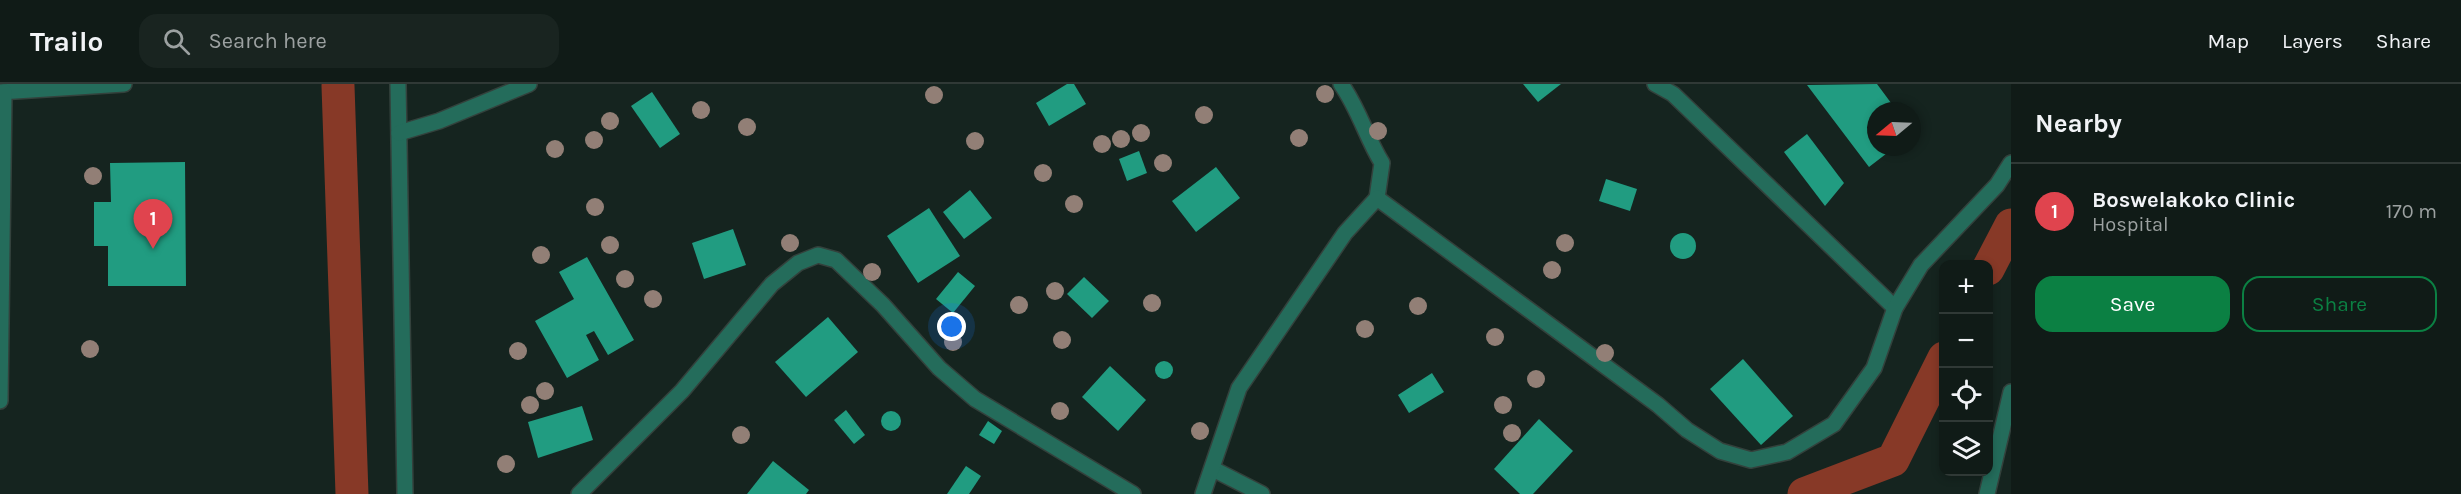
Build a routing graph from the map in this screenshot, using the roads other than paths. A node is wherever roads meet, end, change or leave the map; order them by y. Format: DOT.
graph roads {
  1 [pos="124,84"];
  2 [pos="398,84"];
  3 [pos="528,84"];
  4 [pos="1341,84"];
  5 [pos="1655,84"];
  6 [pos="2,92"];
  7 [pos="399,133"];
  8 [pos="2011,163"];
  9 [pos="1377,198"];
  10 [pos="1895,308"];
  11 [pos="2011,392"];
  12 [pos="0,401"];
  13 [pos="1213,469"];
  14 [pos="405,494"];
  15 [pos="579,494"];
  16 [pos="1133,494"];
  17 [pos="1203,494"];
  18 [pos="1262,494"];
  19 [pos="1987,494"];
  1 -- 6 [label="street"];
  2 -- 7 [label="street"];
  3 -- 7 [label="street"];
  4 -- 9 [label="street"];
  5 -- 10 [label="street"];
  6 -- 12 [label="street"];
  7 -- 14 [label="street"];
  8 -- 10 [label="street"];
  9 -- 10 [label="street"];
  9 -- 13 [label="street"];
  11 -- 19 [label="street"];
  13 -- 17 [label="street"];
  13 -- 18 [label="street"];
  15 -- 16 [label="street"];
}
